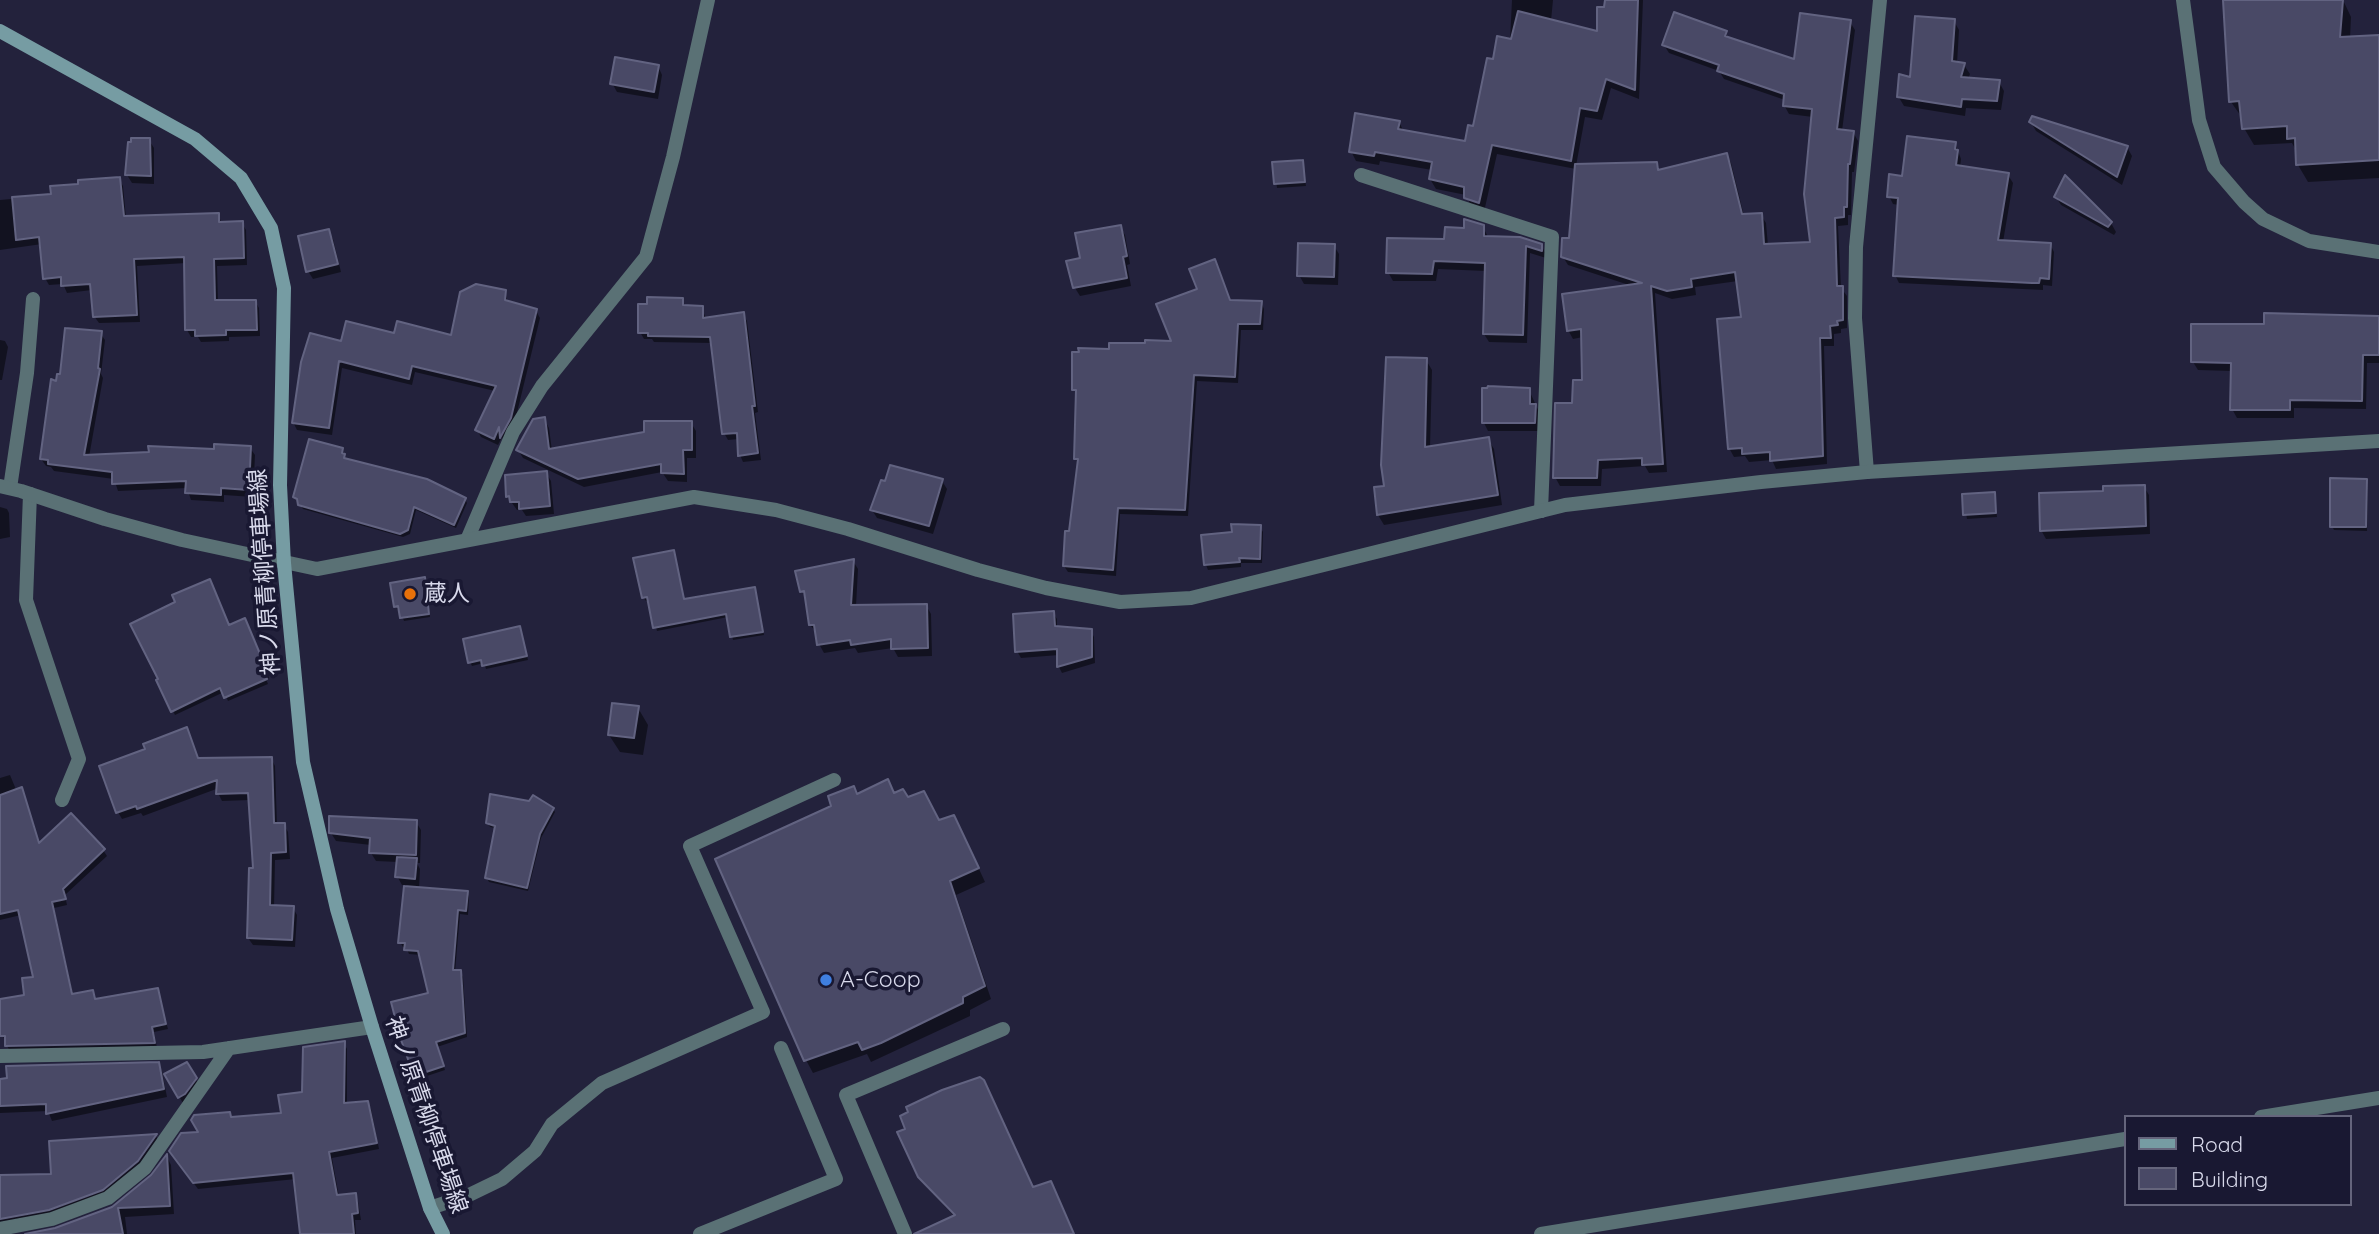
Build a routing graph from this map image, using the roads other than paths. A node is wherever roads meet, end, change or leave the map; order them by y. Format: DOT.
graph roads {
  1 [pos="708,0"];
  2 [pos="1880,0"];
  3 [pos="2183,0"];
  4 [pos="0,31"];
  5 [pos="1361,175"];
  6 [pos="2379,252"];
  7 [pos="33,299"];
  8 [pos="2379,441"];
  9 [pos="1867,472"];
  10 [pos="5,487"];
  11 [pos="30,494"];
  12 [pos="1541,511"];
  13 [pos="467,540"];
  14 [pos="284,563"];
  15 [pos="834,780"];
  16 [pos="62,800"];
  17 [pos="372,1027"];
  18 [pos="1003,1029"];
  19 [pos="229,1048"];
  20 [pos="781,1048"];
  21 [pos="0,1056"];
  22 [pos="2379,1097"];
  23 [pos="2273,1115"];
  24 [pos="2124,1139"];
  25 [pos="430,1208"];
  26 [pos="0,1229"];
  27 [pos="443,1234"];
  28 [pos="700,1234"];
  29 [pos="905,1234"];
  30 [pos="1541,1234"];
  1 -- 13 [label="street"];
  2 -- 9 [label="street"];
  3 -- 6 [label="street"];
  4 -- 14 [label="main road, 神ノ原青柳停車場線"];
  5 -- 12 [label="street"];
  7 -- 10 [label="street"];
  8 -- 9 [label="street"];
  9 -- 12 [label="street"];
  10 -- 11 [label="street"];
  11 -- 14 [label="street"];
  11 -- 16 [label="street"];
  12 -- 13 [label="street"];
  13 -- 14 [label="street"];
  14 -- 17 [label="main road, 神ノ原青柳停車場線"];
  15 -- 25 [label="street"];
  17 -- 19 [label="street"];
  17 -- 25 [label="main road, 神ノ原青柳停車場線"];
  18 -- 29 [label="street"];
  19 -- 21 [label="street"];
  19 -- 26 [label="street"];
  20 -- 28 [label="street"];
  22 -- 23 [label="street"];
  24 -- 30 [label="street"];
  25 -- 27 [label="main road, 神ノ原青柳停車場線"];
}
